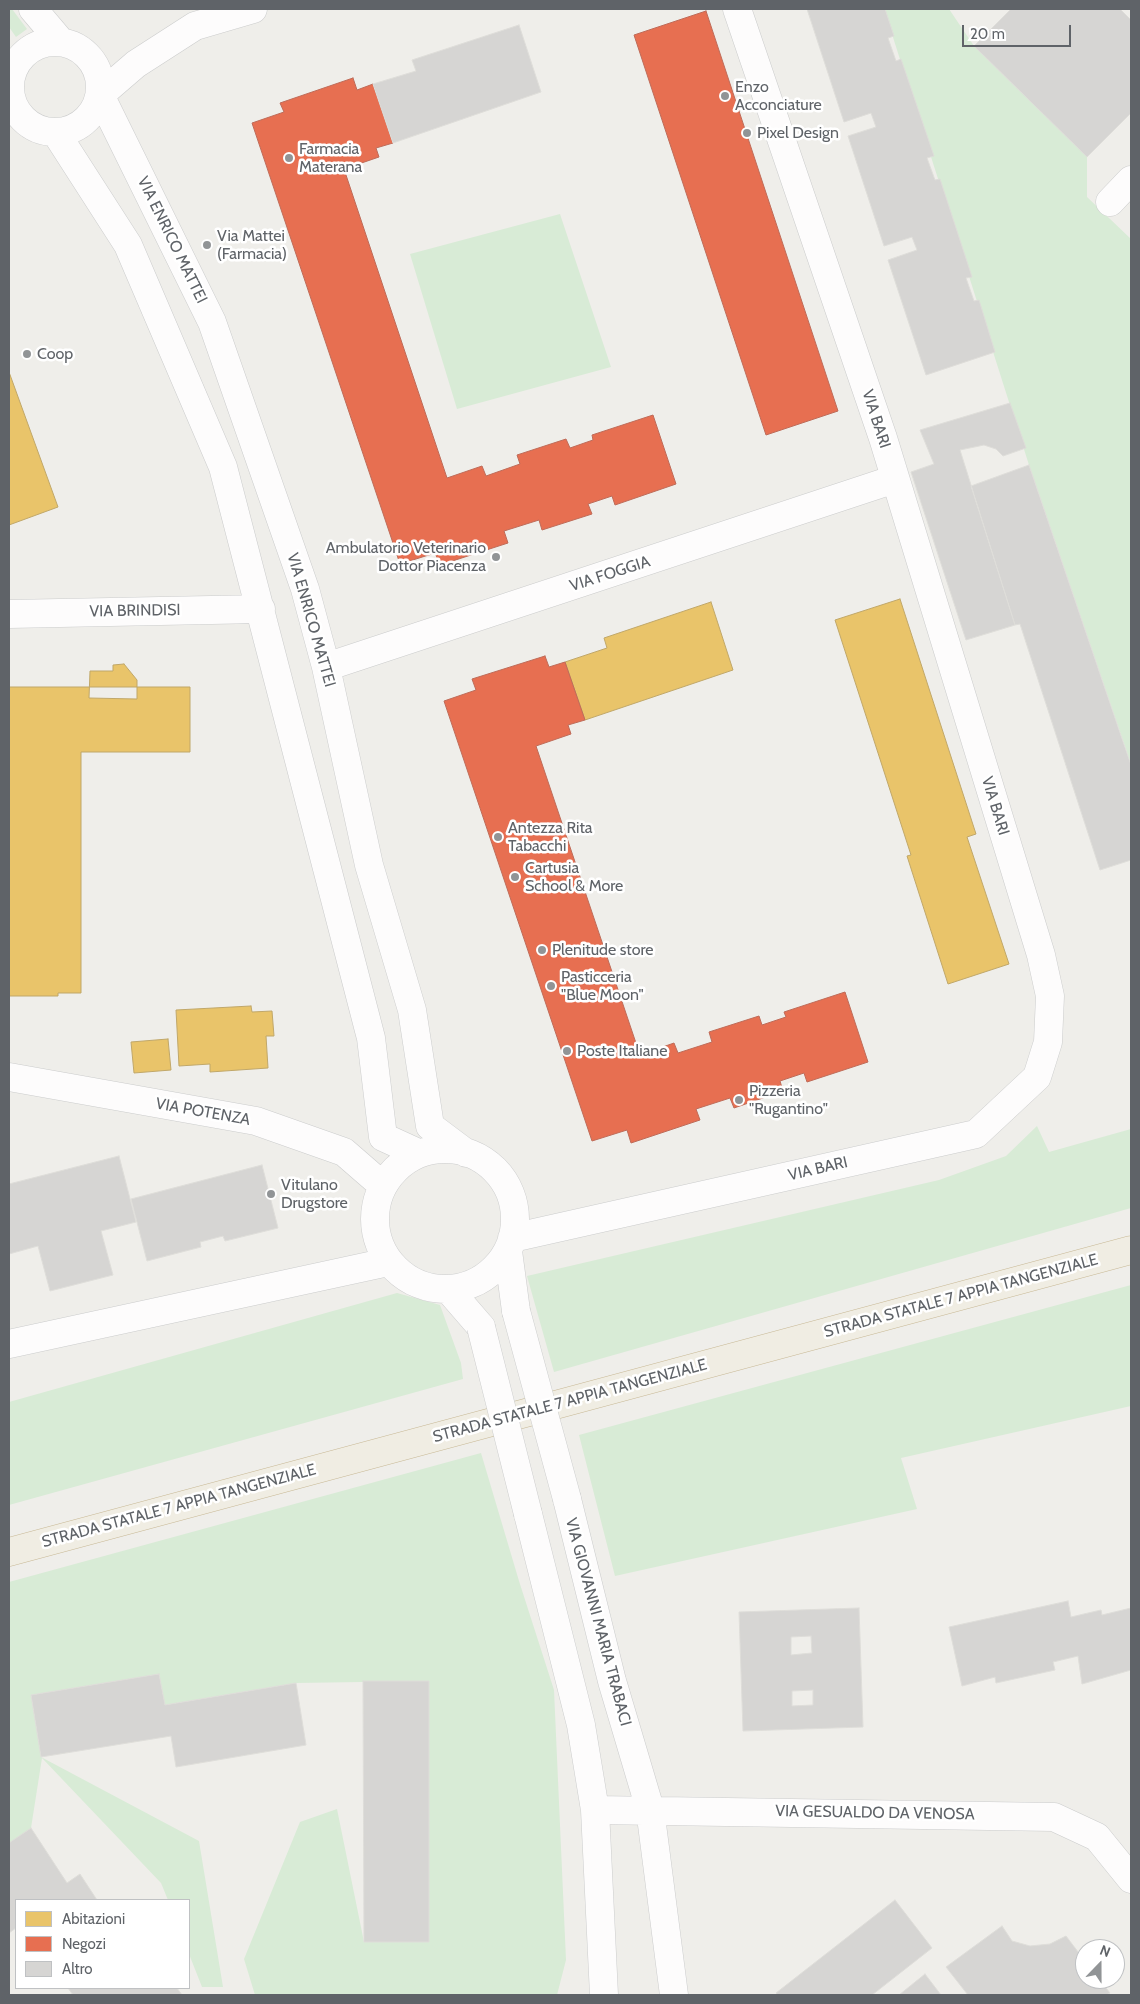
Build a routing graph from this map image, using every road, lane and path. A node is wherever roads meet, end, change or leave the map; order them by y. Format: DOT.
graph roads {
  1 [pos="33,9"];
  2 [pos="252,9"];
  3 [pos="737,9"];
  4 [pos="61,42"];
  5 [pos="11,64"];
  6 [pos="100,95"];
  7 [pos="56,133"];
  8 [pos="1131,180"];
  9 [pos="1110,202"];
  10 [pos="895,479"];
  11 [pos="261,609"];
  12 [pos="9,614"];
  13 [pos="326,667"];
  14 [pos="9,1077"];
  15 [pos="418,1153"];
  16 [pos="466,1154"];
  17 [pos="382,1185"];
  18 [pos="510,1244"];
  19 [pos="1131,1250"];
  20 [pos="388,1262"];
  21 [pos="449,1290"];
  22 [pos="9,1344"];
  23 [pos="9,1552"];
  24 [pos="650,1809"];
  25 [pos="595,1810"];
  26 [pos="1131,1878"];
  27 [pos="604,1995"];
  28 [pos="674,1995"];
  1 -- 4 [label="street"];
  2 -- 6 [label="street"];
  3 -- 10 [label="street, VIA BARI"];
  4 -- 5 [label="street"];
  4 -- 6 [label="street"];
  5 -- 7 [label="street"];
  6 -- 7 [label="street"];
  6 -- 13 [label="street, VIA ENRICO MATTEI"];
  7 -- 11 [label="street"];
  8 -- 9 [label="street"];
  10 -- 13 [label="street, VIA FOGGIA"];
  10 -- 18 [label="street, VIA BARI"];
  11 -- 12 [label="street, VIA BRINDISI"];
  11 -- 15 [label="street"];
  13 -- 16 [label="street, VIA ENRICO MATTEI"];
  14 -- 17 [label="street, VIA POTENZA"];
  15 -- 16 [label="street"];
  15 -- 17 [label="street"];
  16 -- 18 [label="street"];
  17 -- 20 [label="street"];
  18 -- 21 [label="street"];
  18 -- 24 [label="street, VIA GIOVANNI MARIA TRABACI, bridge"];
  19 -- 23 [label="highway, STRADA STATALE 7 APPIA TANGENZIALE"];
  20 -- 21 [label="street"];
  20 -- 22 [label="street"];
  21 -- 25 [label="street, bridge"];
  24 -- 25 [label="street, VIA GESUALDO DA VENOSA"];
  24 -- 26 [label="street, VIA GESUALDO DA VENOSA"];
  24 -- 28 [label="street, VIA GIOVANNI MARIA TRABACI"];
  25 -- 27 [label="street"];
}
